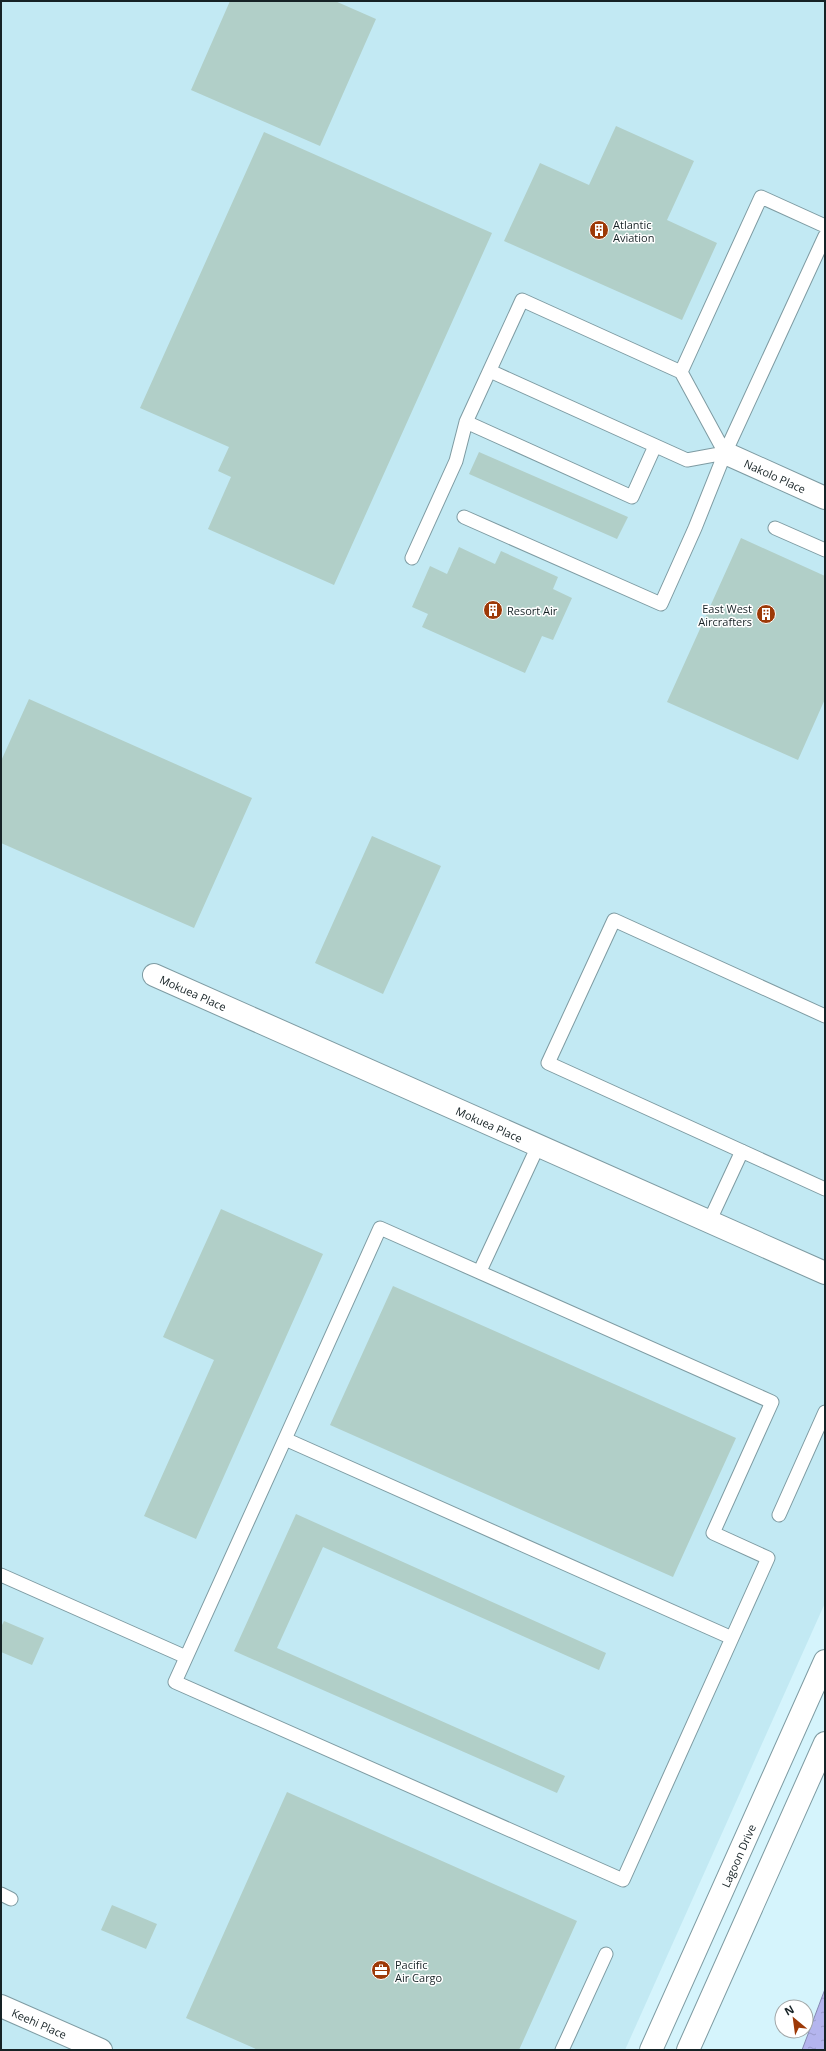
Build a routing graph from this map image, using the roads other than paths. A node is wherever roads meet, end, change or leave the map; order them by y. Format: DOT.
graph roads {
  1 [pos="825,226"];
  2 [pos="825,236"];
  3 [pos="490,371"];
  4 [pos="681,372"];
  5 [pos="466,422"];
  6 [pos="656,446"];
  7 [pos="726,453"];
  8 [pos="825,498"];
  9 [pos="464,517"];
  10 [pos="775,528"];
  11 [pos="824,549"];
  12 [pos="412,558"];
  13 [pos="154,975"];
  14 [pos="825,1016"];
  15 [pos="538,1146"];
  16 [pos="742,1151"];
  17 [pos="825,1189"];
  18 [pos="709,1222"];
  19 [pos="480,1271"];
  20 [pos="825,1273"];
  21 [pos="825,1412"];
  22 [pos="285,1439"];
  23 [pos="779,1515"];
  24 [pos="1,1575"];
  25 [pos="732,1638"];
  26 [pos="186,1657"];
  27 [pos="825,1661"];
  28 [pos="825,1743"];
  29 [pos="606,1954"];
  30 [pos="1,2006"];
  31 [pos="101,2050"];
  32 [pos="562,2050"];
  33 [pos="651,2050"];
  34 [pos="688,2050"];
  1 -- 4 [label="lane"];
  2 -- 7 [label="lane"];
  3 -- 4 [label="lane"];
  3 -- 5 [label="lane"];
  3 -- 6 [label="lane"];
  4 -- 7 [label="lane"];
  5 -- 6 [label="lane"];
  5 -- 12 [label="lane"];
  6 -- 7 [label="lane"];
  7 -- 8 [label="street, Nakolo Place"];
  7 -- 9 [label="lane"];
  10 -- 11 [label="lane"];
  13 -- 15 [label="street, Mokuea Place"];
  14 -- 16 [label="lane"];
  15 -- 18 [label="street, Mokuea Place"];
  15 -- 19 [label="lane"];
  16 -- 17 [label="lane"];
  16 -- 18 [label="lane"];
  18 -- 20 [label="street, Mokuea Place"];
  19 -- 22 [label="lane"];
  19 -- 25 [label="lane"];
  21 -- 23 [label="lane"];
  22 -- 25 [label="lane"];
  22 -- 26 [label="lane"];
  24 -- 26 [label="lane"];
  25 -- 26 [label="lane"];
  27 -- 33 [label="street, Lagoon Drive"];
  28 -- 34 [label="street"];
  29 -- 32 [label="lane"];
  30 -- 31 [label="street, Keehi Place"];
}
